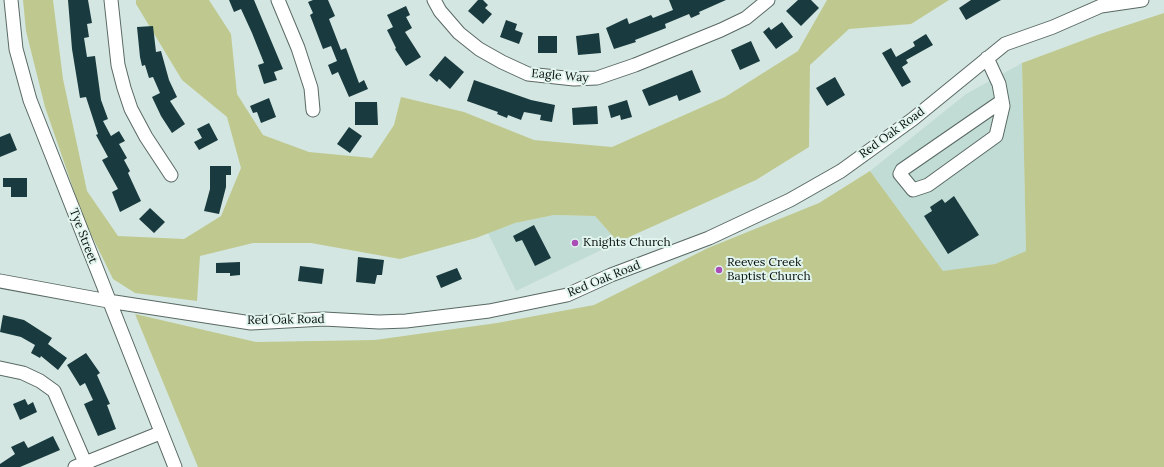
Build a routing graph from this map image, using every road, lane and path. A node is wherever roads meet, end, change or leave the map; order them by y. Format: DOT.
graph roads {
  1 [pos="11,0"];
  2 [pos="111,0"];
  3 [pos="278,0"];
  4 [pos="434,0"];
  5 [pos="768,0"];
  6 [pos="1142,0"];
  7 [pos="987,58"];
  8 [pos="1002,101"];
  9 [pos="313,110"];
  10 [pos="171,175"];
  11 [pos="0,281"];
  12 [pos="108,301"];
  13 [pos="0,368"];
  14 [pos="160,433"];
  15 [pos="82,466"];
  16 [pos="175,467"];
  1 -- 12 [label="street, Tye Street"];
  2 -- 10 [label="street"];
  3 -- 9 [label="street"];
  4 -- 5 [label="street, Eagle Way"];
  6 -- 7 [label="street, Red Oak Road"];
  7 -- 8 [label="street"];
  7 -- 12 [label="street, Red Oak Road"];
  8 -- 8 [label="street"];
  11 -- 12 [label="street, Red Oak Road"];
  12 -- 14 [label="street, Tye Street"];
  13 -- 15 [label="street"];
  14 -- 15 [label="street"];
  14 -- 16 [label="street, Tye Street"];
}
